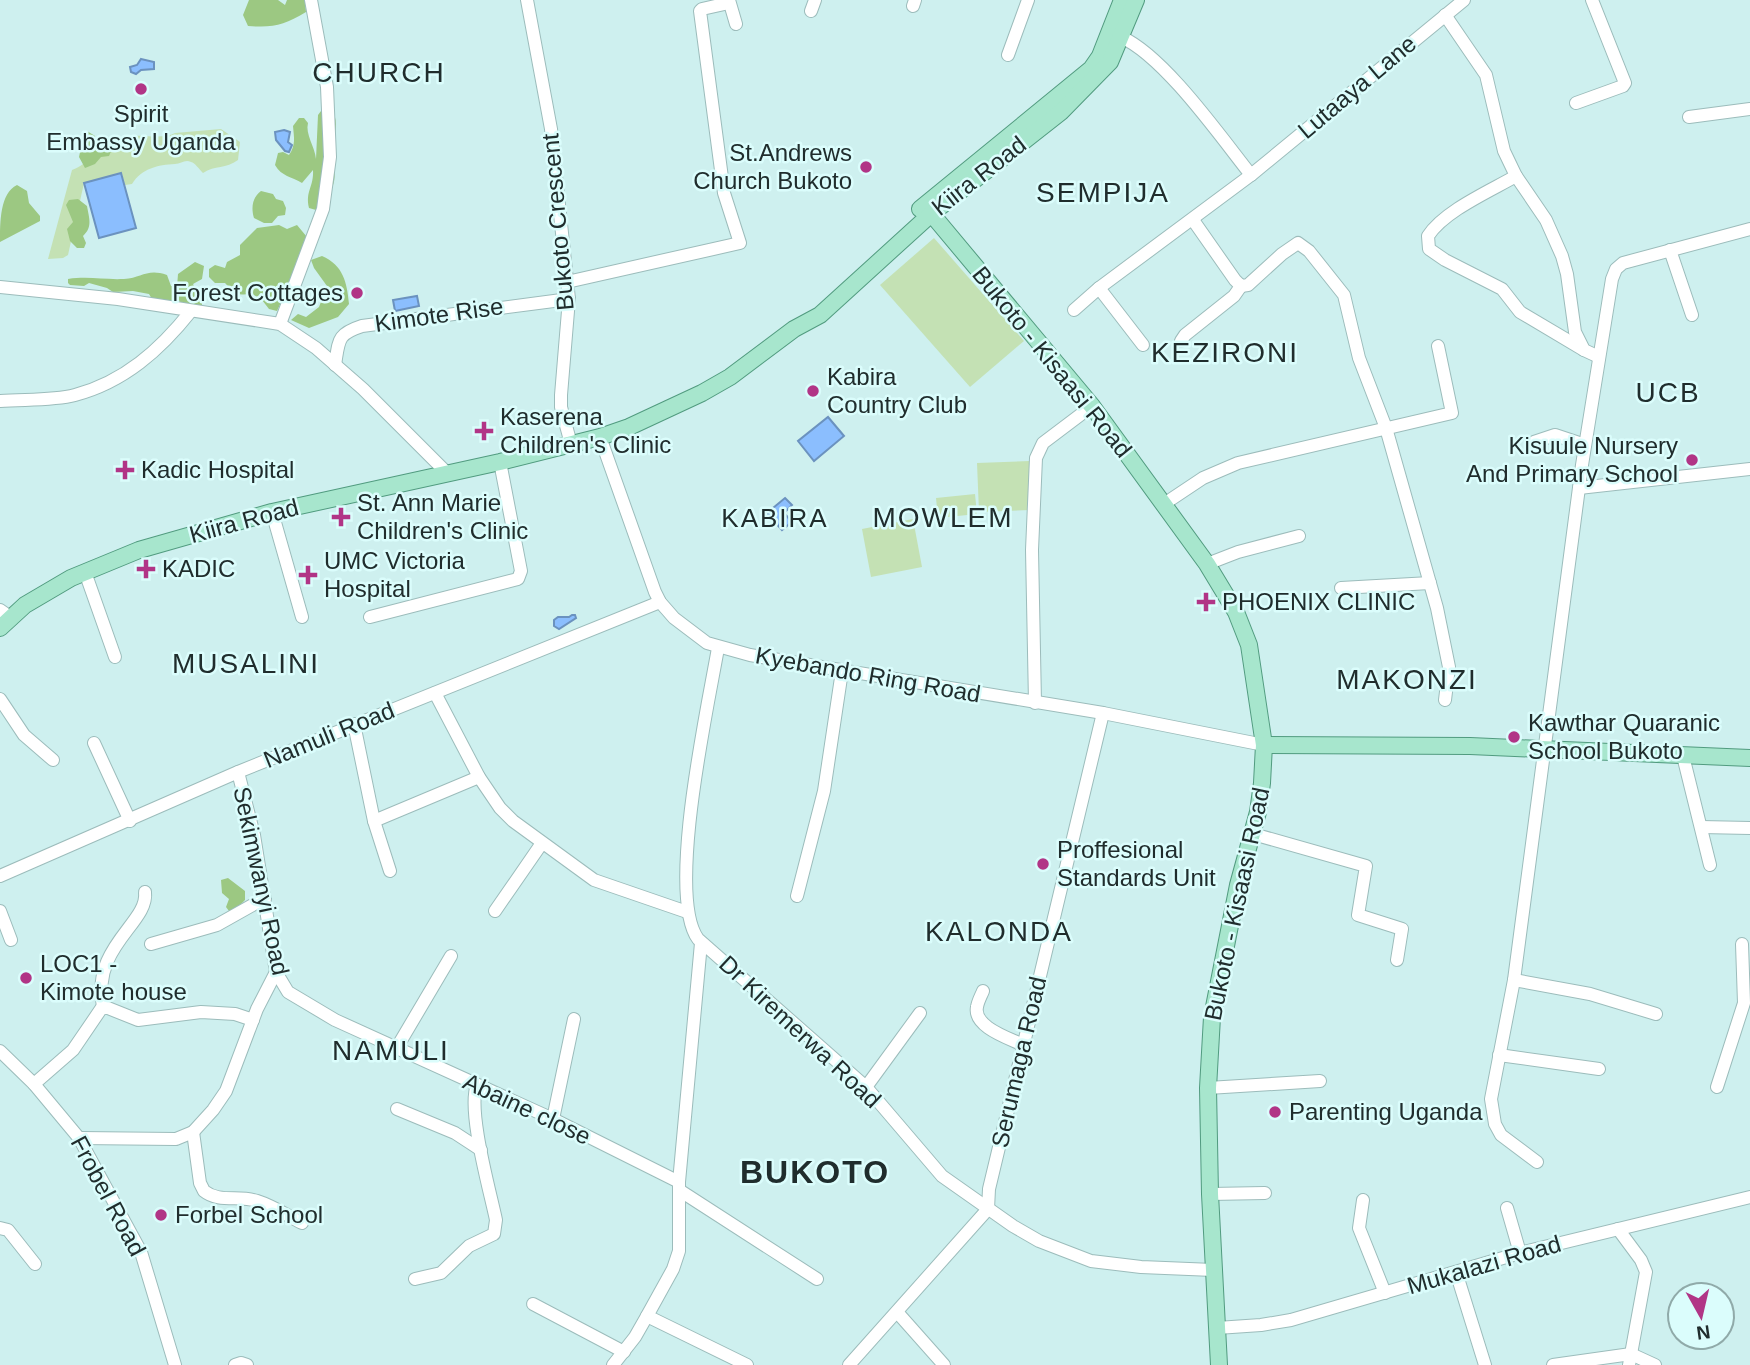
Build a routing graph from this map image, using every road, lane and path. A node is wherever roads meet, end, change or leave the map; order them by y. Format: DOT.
graph roads {
  1 [pos="311,0"];
  2 [pos="527,0"];
  3 [pos="1028,0"];
  4 [pos="1122,0"];
  5 [pos="1136,0"];
  6 [pos="1464,0"];
  7 [pos="1592,0"];
  8 [pos="729,1"];
  9 [pos="1445,15"];
  10 [pos="736,23"];
  11 [pos="1121,37"];
  12 [pos="1008,55"];
  13 [pos="1576,103"];
  14 [pos="1750,109"];
  15 [pos="1689,117"];
  16 [pos="1251,175"];
  17 [pos="1516,176"];
  18 [pos="928,209"];
  19 [pos="1193,220"];
  20 [pos="1750,229"];
  21 [pos="1670,250"];
  22 [pos="567,282"];
  23 [pos="1241,286"];
  24 [pos="0,287"];
  25 [pos="1099,288"];
  26 [pos="569,299"];
  27 [pos="1074,310"];
  28 [pos="191,311"];
  29 [pos="1692,315"];
  30 [pos="280,324"];
  31 [pos="1181,341"];
  32 [pos="1143,345"];
  33 [pos="1438,346"];
  34 [pos="1584,350"];
  35 [pos="1599,357"];
  36 [pos="335,365"];
  37 [pos="0,401"];
  38 [pos="1092,406"];
  39 [pos="1386,428"];
  40 [pos="594,438"];
  41 [pos="1534,442"];
  42 [pos="571,444"];
  43 [pos="1585,445"];
  44 [pos="504,461"];
  45 [pos="1750,468"];
  46 [pos="446,472"];
  47 [pos="1579,488"];
  48 [pos="1164,504"];
  49 [pos="272,512"];
  50 [pos="1299,536"];
  51 [pos="1207,564"];
  52 [pos="85,572"];
  53 [pos="1430,583"];
  54 [pos="1341,587"];
  55 [pos="660,602"];
  56 [pos="302,617"];
  57 [pos="370,617"];
  58 [pos="3,618"];
  59 [pos="718,648"];
  60 [pos="115,657"];
  61 [pos="842,671"];
  62 [pos="435,693"];
  63 [pos="0,699"];
  64 [pos="1445,700"];
  65 [pos="1035,703"];
  66 [pos="1103,713"];
  67 [pos="354,724"];
  68 [pos="94,743"];
  69 [pos="1264,745"];
  70 [pos="1546,750"];
  71 [pos="1684,756"];
  72 [pos="1750,758"];
  73 [pos="53,760"];
  74 [pos="238,772"];
  75 [pos="479,777"];
  76 [pos="130,821"];
  77 [pos="374,821"];
  78 [pos="1699,821"];
  79 [pos="1750,828"];
  80 [pos="1253,835"];
  81 [pos="542,843"];
  82 [pos="1710,865"];
  83 [pos="390,871"];
  84 [pos="0,876"];
  85 [pos="145,892"];
  86 [pos="797,896"];
  87 [pos="265,898"];
  88 [pos="0,911"];
  89 [pos="495,911"];
  90 [pos="687,912"];
  91 [pos="11,940"];
  92 [pos="701,943"];
  93 [pos="151,944"];
  94 [pos="1742,944"];
  95 [pos="451,956"];
  96 [pos="1397,960"];
  97 [pos="276,972"];
  98 [pos="1514,980"];
  99 [pos="983,991"];
  100 [pos="1747,1004"];
  101 [pos="103,1006"];
  102 [pos="920,1013"];
  103 [pos="255,1014"];
  104 [pos="1656,1014"];
  105 [pos="574,1019"];
  106 [pos="1023,1045"];
  107 [pos="396,1049"];
  108 [pos="0,1051"];
  109 [pos="1499,1055"];
  110 [pos="1599,1069"];
  111 [pos="1320,1081"];
  112 [pos="34,1084"];
  113 [pos="477,1085"];
  114 [pos="866,1087"];
  115 [pos="1717,1087"];
  116 [pos="1208,1088"];
  117 [pos="397,1109"];
  118 [pos="553,1119"];
  119 [pos="193,1132"];
  120 [pos="79,1138"];
  121 [pos="481,1150"];
  122 [pos="1537,1162"];
  123 [pos="679,1186"];
  124 [pos="1265,1193"];
  125 [pos="1210,1194"];
  126 [pos="1750,1197"];
  127 [pos="1363,1200"];
  128 [pos="1507,1208"];
  129 [pos="988,1209"];
  130 [pos="302,1223"];
  131 [pos="0,1225"];
  132 [pos="1618,1229"];
  133 [pos="1520,1253"];
  134 [pos="35,1264"];
  135 [pos="1213,1270"];
  136 [pos="1456,1272"];
  137 [pos="415,1279"];
  138 [pos="817,1279"];
  139 [pos="1385,1293"];
  140 [pos="533,1304"];
  141 [pos="897,1312"];
  142 [pos="647,1316"];
  143 [pos="1217,1328"];
  144 [pos="624,1352"];
  145 [pos="1630,1359"];
  146 [pos="175,1365"];
  147 [pos="235,1365"];
  148 [pos="247,1365"];
  149 [pos="613,1365"];
  150 [pos="747,1365"];
  151 [pos="849,1365"];
  152 [pos="944,1365"];
  153 [pos="1219,1365"];
  154 [pos="1485,1365"];
  155 [pos="1553,1365"];
  156 [pos="1655,1365"];
  1 -- 30 [label="street"];
  2 -- 22 [label="street, Bukoto Crescent"];
  3 -- 12 [label="street"];
  4 -- 18 [label="main road, Kiira Road"];
  5 -- 11 [label="main road, Kiira Road"];
  6 -- 9 [label="street, Lutaaya Lane"];
  7 -- 13 [label="street"];
  8 -- 10 [label="street"];
  8 -- 22 [label="street"];
  9 -- 16 [label="street, Lutaaya Lane"];
  9 -- 17 [label="street"];
  11 -- 16 [label="street"];
  11 -- 18 [label="main road, Kiira Road"];
  14 -- 15 [label="street"];
  16 -- 19 [label="street, Lutaaya Lane"];
  17 -- 34 [label="street"];
  17 -- 34 [label="street"];
  18 -- 38 [label="main road, Bukoto - Kisaasi Road"];
  18 -- 40 [label="main road, Kiira Road"];
  19 -- 23 [label="street"];
  19 -- 25 [label="street, Lutaaya Lane"];
  20 -- 21 [label="street"];
  21 -- 29 [label="street"];
  21 -- 35 [label="street"];
  22 -- 26 [label="street, Bukoto Crescent"];
  23 -- 31 [label="street"];
  23 -- 39 [label="street"];
  24 -- 28 [label="street"];
  25 -- 27 [label="street, Lutaaya Lane"];
  25 -- 32 [label="street"];
  26 -- 36 [label="street, Kimote Rise"];
  26 -- 42 [label="street, Bukoto Crescent"];
  28 -- 30 [label="street"];
  28 -- 37 [label="street"];
  30 -- 36 [label="street"];
  33 -- 39 [label="street"];
  34 -- 35 [label="street"];
  35 -- 43 [label="street"];
  36 -- 46 [label="street"];
  38 -- 48 [label="main road, Bukoto - Kisaasi Road"];
  38 -- 65 [label="street"];
  39 -- 48 [label="street"];
  39 -- 53 [label="street"];
  40 -- 42 [label="main road, Kiira Road"];
  40 -- 55 [label="street, Kyebando Ring Road"];
  41 -- 43 [label="street"];
  42 -- 44 [label="main road, Kiira Road"];
  43 -- 47 [label="street"];
  44 -- 46 [label="main road, Kiira Road"];
  44 -- 57 [label="street"];
  45 -- 47 [label="street"];
  46 -- 49 [label="main road, Kiira Road"];
  47 -- 70 [label="street"];
  48 -- 51 [label="main road, Bukoto - Kisaasi Road"];
  49 -- 52 [label="main road, Kiira Road"];
  49 -- 56 [label="street"];
  50 -- 51 [label="street"];
  51 -- 69 [label="main road, Bukoto - Kisaasi Road"];
  52 -- 58 [label="main road, Kiira Road"];
  52 -- 60 [label="street"];
  53 -- 54 [label="street"];
  53 -- 64 [label="street"];
  55 -- 59 [label="street, Kyebando Ring Road"];
  55 -- 62 [label="street, Namuli Road"];
  59 -- 61 [label="street, Kyebando Ring Road"];
  59 -- 90 [label="street"];
  61 -- 65 [label="street, Kyebando Ring Road"];
  61 -- 86 [label="street"];
  62 -- 67 [label="street, Namuli Road"];
  62 -- 75 [label="street"];
  63 -- 73 [label="street"];
  65 -- 66 [label="street, Kyebando Ring Road"];
  66 -- 69 [label="street, Kyebando Ring Road"];
  66 -- 106 [label="street, Serumaga Road"];
  67 -- 74 [label="street, Namuli Road"];
  67 -- 77 [label="street"];
  68 -- 76 [label="street"];
  69 -- 70 [label="main road"];
  69 -- 80 [label="main road, Bukoto - Kisaasi Road"];
  70 -- 71 [label="main road"];
  70 -- 98 [label="street"];
  71 -- 72 [label="main road"];
  71 -- 78 [label="street"];
  74 -- 76 [label="street, Namuli Road"];
  74 -- 87 [label="street, Sekimwanyi Road"];
  75 -- 77 [label="street"];
  75 -- 81 [label="street"];
  76 -- 84 [label="street, Namuli Road"];
  77 -- 83 [label="street"];
  78 -- 79 [label="street"];
  78 -- 82 [label="street"];
  80 -- 96 [label="street"];
  80 -- 116 [label="main road, Bukoto - Kisaasi Road"];
  81 -- 89 [label="street"];
  81 -- 90 [label="street"];
  85 -- 101 [label="street"];
  87 -- 93 [label="street"];
  87 -- 97 [label="street, Sekimwanyi Road"];
  88 -- 91 [label="street"];
  90 -- 92 [label="street"];
  92 -- 114 [label="street, Dr Kiremerwa Road"];
  92 -- 123 [label="street"];
  94 -- 100 [label="street"];
  95 -- 107 [label="street"];
  97 -- 103 [label="street"];
  97 -- 107 [label="street, Sekimwanyi Road"];
  98 -- 104 [label="street"];
  98 -- 109 [label="street"];
  99 -- 106 [label="street"];
  100 -- 115 [label="street"];
  101 -- 103 [label="street"];
  101 -- 112 [label="street"];
  102 -- 114 [label="street"];
  103 -- 119 [label="street"];
  105 -- 118 [label="street"];
  106 -- 129 [label="street, Serumaga Road"];
  107 -- 113 [label="street, Abaine close"];
  108 -- 112 [label="street, Frobel Road"];
  109 -- 110 [label="street"];
  109 -- 122 [label="street"];
  111 -- 116 [label="street"];
  112 -- 120 [label="street, Frobel Road"];
  113 -- 118 [label="street, Abaine close"];
  113 -- 121 [label="street"];
  113 -- 123 [label="street"];
  114 -- 129 [label="street, Dr Kiremerwa Road"];
  116 -- 125 [label="main road, Bukoto - Kisaasi Road"];
  117 -- 121 [label="street"];
  118 -- 123 [label="street, Abaine close"];
  119 -- 120 [label="street"];
  119 -- 130 [label="street"];
  120 -- 146 [label="street, Frobel Road"];
  121 -- 137 [label="street"];
  123 -- 138 [label="street"];
  123 -- 142 [label="street"];
  124 -- 125 [label="street"];
  125 -- 135 [label="main road, Bukoto - Kisaasi Road"];
  126 -- 132 [label="street, Mukalazi Road"];
  127 -- 139 [label="street"];
  128 -- 133 [label="street"];
  129 -- 135 [label="street, Dr Kiremerwa Road"];
  129 -- 141 [label="street"];
  131 -- 134 [label="street"];
  132 -- 133 [label="street, Mukalazi Road"];
  132 -- 145 [label="street"];
  133 -- 136 [label="street, Mukalazi Road"];
  135 -- 143 [label="main road, Bukoto - Kisaasi Road"];
  136 -- 139 [label="street, Mukalazi Road"];
  136 -- 154 [label="street"];
  139 -- 143 [label="street, Mukalazi Road"];
  140 -- 144 [label="street"];
  141 -- 151 [label="street"];
  141 -- 152 [label="street"];
  142 -- 144 [label="street"];
  142 -- 150 [label="street"];
  143 -- 153 [label="main road, Bukoto - Kisaasi Road"];
  144 -- 149 [label="street"];
  145 -- 155 [label="street"];
  145 -- 156 [label="street"];
  147 -- 148 [label="street"];
}
